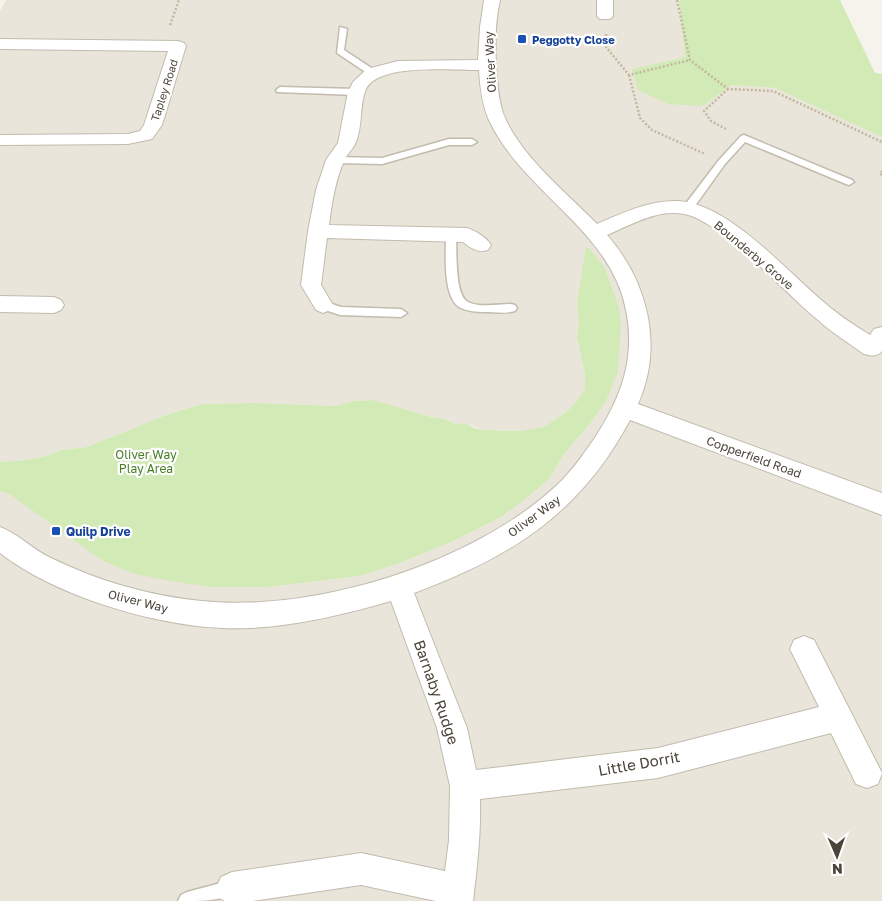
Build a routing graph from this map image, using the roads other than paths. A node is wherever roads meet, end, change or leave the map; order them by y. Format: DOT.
graph roads {
  1 [pos="492,0"];
  2 [pos="605,0"];
  3 [pos="605,16"];
  4 [pos="343,29"];
  5 [pos="0,44"];
  6 [pos="488,64"];
  7 [pos="374,73"];
  8 [pos="280,90"];
  9 [pos="356,92"];
  10 [pos="0,140"];
  11 [pos="472,142"];
  12 [pos="335,160"];
  13 [pos="849,182"];
  14 [pos="688,208"];
  15 [pos="318,231"];
  16 [pos="593,233"];
  17 [pos="451,234"];
  18 [pos="481,245"];
  19 [pos="0,304"];
  20 [pos="54,305"];
  21 [pos="323,305"];
  22 [pos="512,308"];
  23 [pos="401,313"];
  24 [pos="879,346"];
  25 [pos="625,409"];
  26 [pos="882,504"];
  27 [pos="0,538"];
  28 [pos="399,587"];
  29 [pos="804,649"];
  30 [pos="838,717"];
  31 [pos="867,773"];
  32 [pos="466,786"];
  33 [pos="232,888"];
  34 [pos="459,895"];
  35 [pos="187,901"];
  1 -- 6 [label="street, Oliver Way"];
  2 -- 3 [label="street"];
  4 -- 7 [label="lane"];
  5 -- 10 [label="street, Tapley Road"];
  6 -- 7 [label="street"];
  6 -- 16 [label="street, Oliver Way"];
  7 -- 9 [label="street"];
  8 -- 9 [label="lane"];
  9 -- 12 [label="street"];
  11 -- 12 [label="lane"];
  12 -- 15 [label="street"];
  13 -- 14 [label="lane"];
  14 -- 16 [label="street, Bounderby Grove"];
  14 -- 24 [label="street, Bounderby Grove"];
  15 -- 17 [label="street"];
  15 -- 21 [label="street"];
  16 -- 25 [label="street, Oliver Way"];
  17 -- 18 [label="street"];
  17 -- 22 [label="lane"];
  19 -- 20 [label="street"];
  21 -- 23 [label="lane"];
  25 -- 26 [label="street, Copperfield Road"];
  25 -- 28 [label="street, Oliver Way"];
  27 -- 28 [label="street, Oliver Way"];
  28 -- 32 [label="street, Barnaby Rudge"];
  29 -- 30 [label="street"];
  30 -- 31 [label="street"];
  30 -- 32 [label="street, Little Dorrit"];
  32 -- 34 [label="street, Barnaby Rudge"];
  33 -- 34 [label="street, Barnaby Rudge"];
  33 -- 35 [label="lane"];
}
